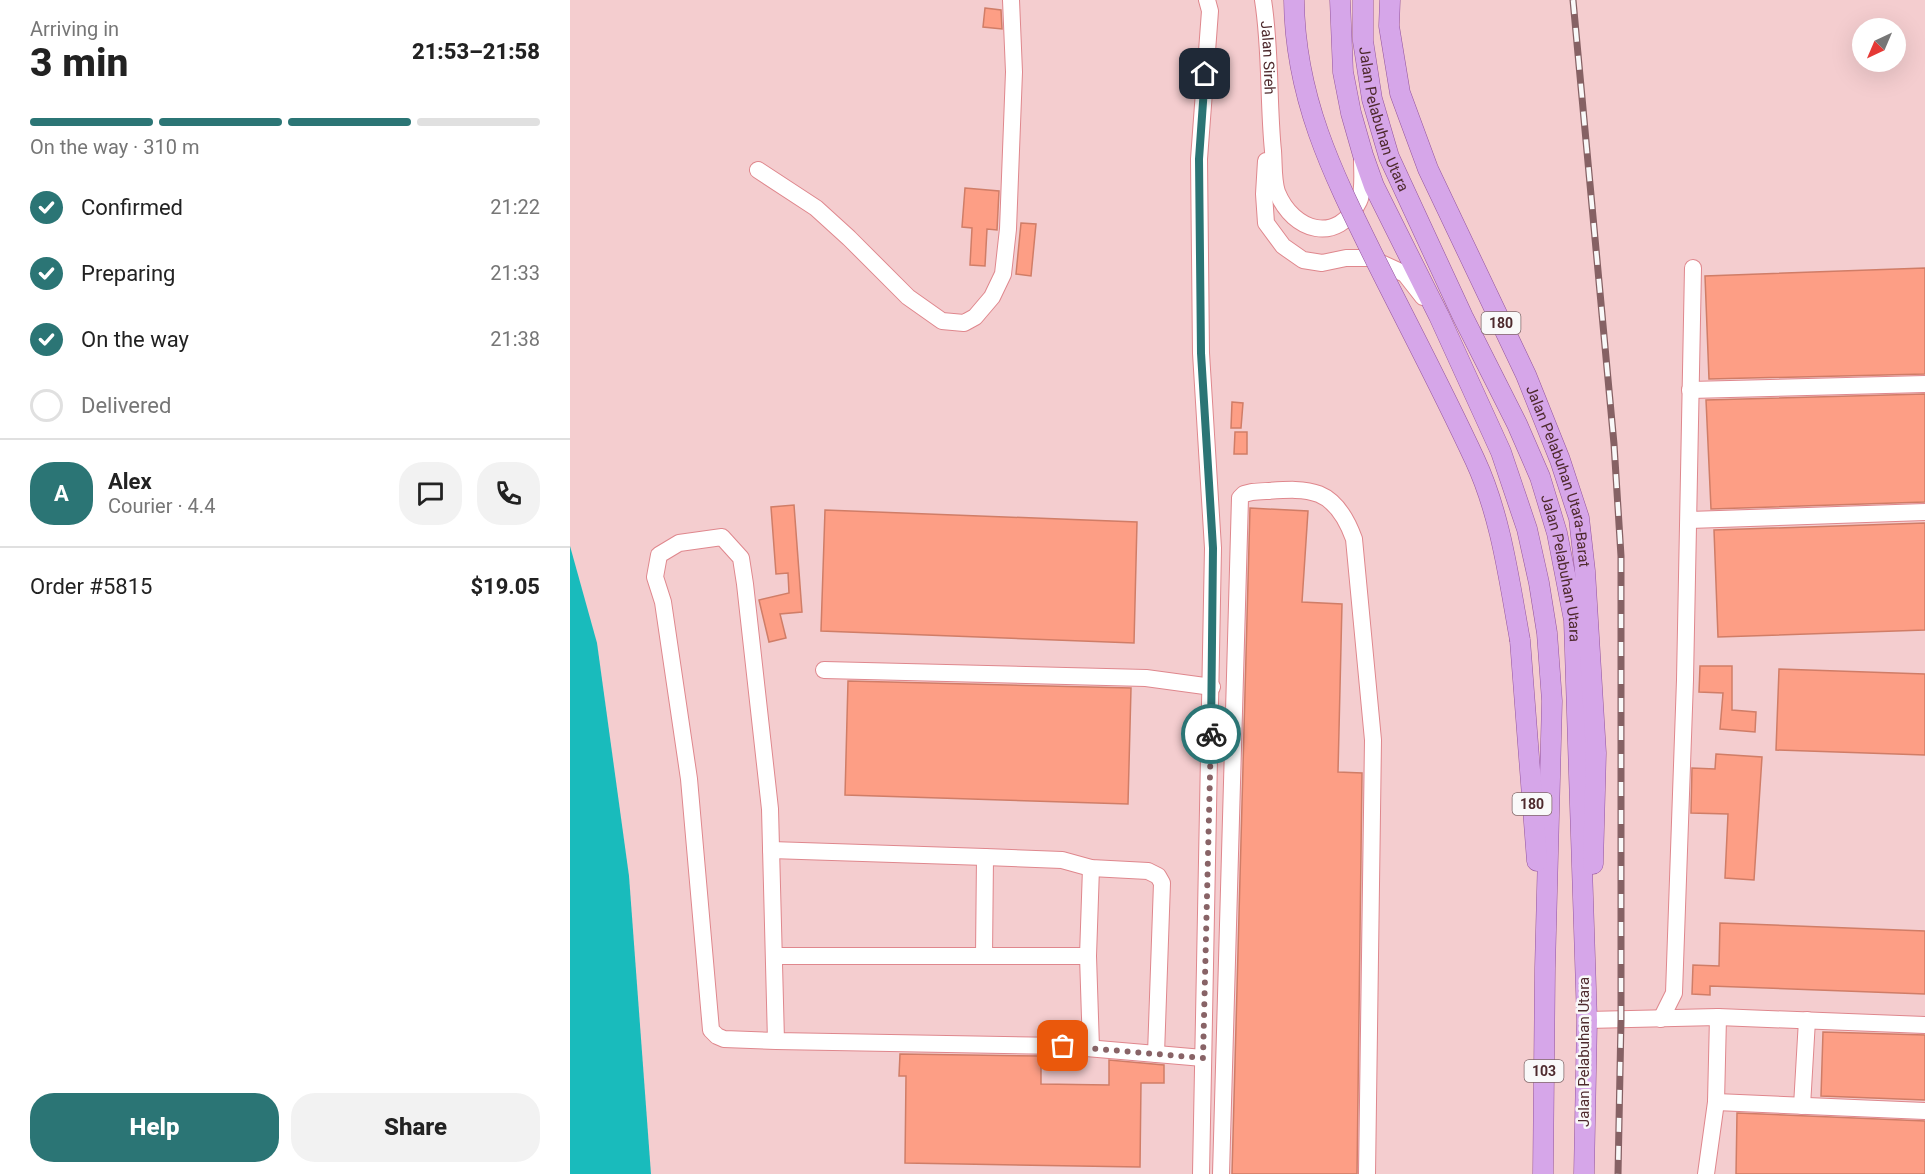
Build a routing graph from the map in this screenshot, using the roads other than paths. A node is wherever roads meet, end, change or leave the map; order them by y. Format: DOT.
graph roads {
  1 [pos="1011,0"];
  2 [pos="1208,0"];
  3 [pos="1263,0"];
  4 [pos="1294,0"];
  5 [pos="1340,0"];
  6 [pos="1363,0"];
  7 [pos="1390,0"];
  8 [pos="1269,116"];
  9 [pos="1363,155"];
  10 [pos="758,170"];
  11 [pos="1693,268"];
  12 [pos="1438,316"];
  13 [pos="1925,384"];
  14 [pos="1690,390"];
  15 [pos="1925,512"];
  16 [pos="1689,520"];
  17 [pos="824,670"];
  18 [pos="1212,687"];
  19 [pos="771,850"];
  20 [pos="985,857"];
  21 [pos="1091,868"];
  22 [pos="774,956"];
  23 [pos="984,956"];
  24 [pos="1088,956"];
  25 [pos="1545,968"];
  26 [pos="1585,980"];
  27 [pos="1718,1017"];
  28 [pos="1661,1018"];
  29 [pos="1587,1020"];
  30 [pos="1807,1020"];
  31 [pos="1925,1025"];
  32 [pos="776,1041"];
  33 [pos="1091,1048"];
  34 [pos="1156,1054"];
  35 [pos="1203,1058"];
  36 [pos="1716,1102"];
  37 [pos="1802,1106"];
  38 [pos="1925,1111"];
  39 [pos="1201,1174"];
  40 [pos="1221,1174"];
  41 [pos="1367,1174"];
  42 [pos="1543,1174"];
  43 [pos="1584,1174"];
  44 [pos="1706,1174"];
  1 -- 10 [label="street"];
  2 -- 18 [label="street"];
  3 -- 8 [label="street, Jalan Sireh"];
  4 -- 25 [label="main road, 180, bridge"];
  5 -- 9 [label="main road, Jalan Pelabuhan Utara / 103"];
  6 -- 26 [label="main road, Jalan Pelabuhan Utara / 103"];
  7 -- 26 [label="main road, Jalan Pelabuhan Utara-Barat / 180"];
  8 -- 9 [label="street"];
  8 -- 12 [label="street"];
  9 -- 12 [label="main road, Jalan Pelabuhan Utara / 103"];
  11 -- 14 [label="street"];
  12 -- 25 [label="main road, Jalan Pelabuhan Utara / 103"];
  13 -- 14 [label="street"];
  14 -- 16 [label="street"];
  15 -- 16 [label="street"];
  16 -- 28 [label="street"];
  17 -- 18 [label="street"];
  18 -- 35 [label="street"];
  19 -- 20 [label="street"];
  19 -- 22 [label="street"];
  19 -- 32 [label="street"];
  20 -- 21 [label="street"];
  20 -- 23 [label="street"];
  21 -- 24 [label="street"];
  21 -- 34 [label="street"];
  22 -- 23 [label="street"];
  22 -- 32 [label="street"];
  23 -- 24 [label="street"];
  24 -- 33 [label="street"];
  25 -- 42 [label="main road, Jalan Pelabuhan Utara / 103"];
  26 -- 29 [label="main road, Jalan Pelabuhan Utara / 103"];
  27 -- 28 [label="street"];
  27 -- 30 [label="street"];
  27 -- 36 [label="street"];
  28 -- 29 [label="street"];
  29 -- 43 [label="main road, Jalan Pelabuhan Utara / 103"];
  30 -- 31 [label="street"];
  30 -- 37 [label="street"];
  32 -- 33 [label="street"];
  33 -- 34 [label="street"];
  34 -- 35 [label="street"];
  35 -- 39 [label="street"];
  36 -- 37 [label="street"];
  36 -- 44 [label="street"];
  37 -- 38 [label="street"];
  40 -- 41 [label="street"];
}
